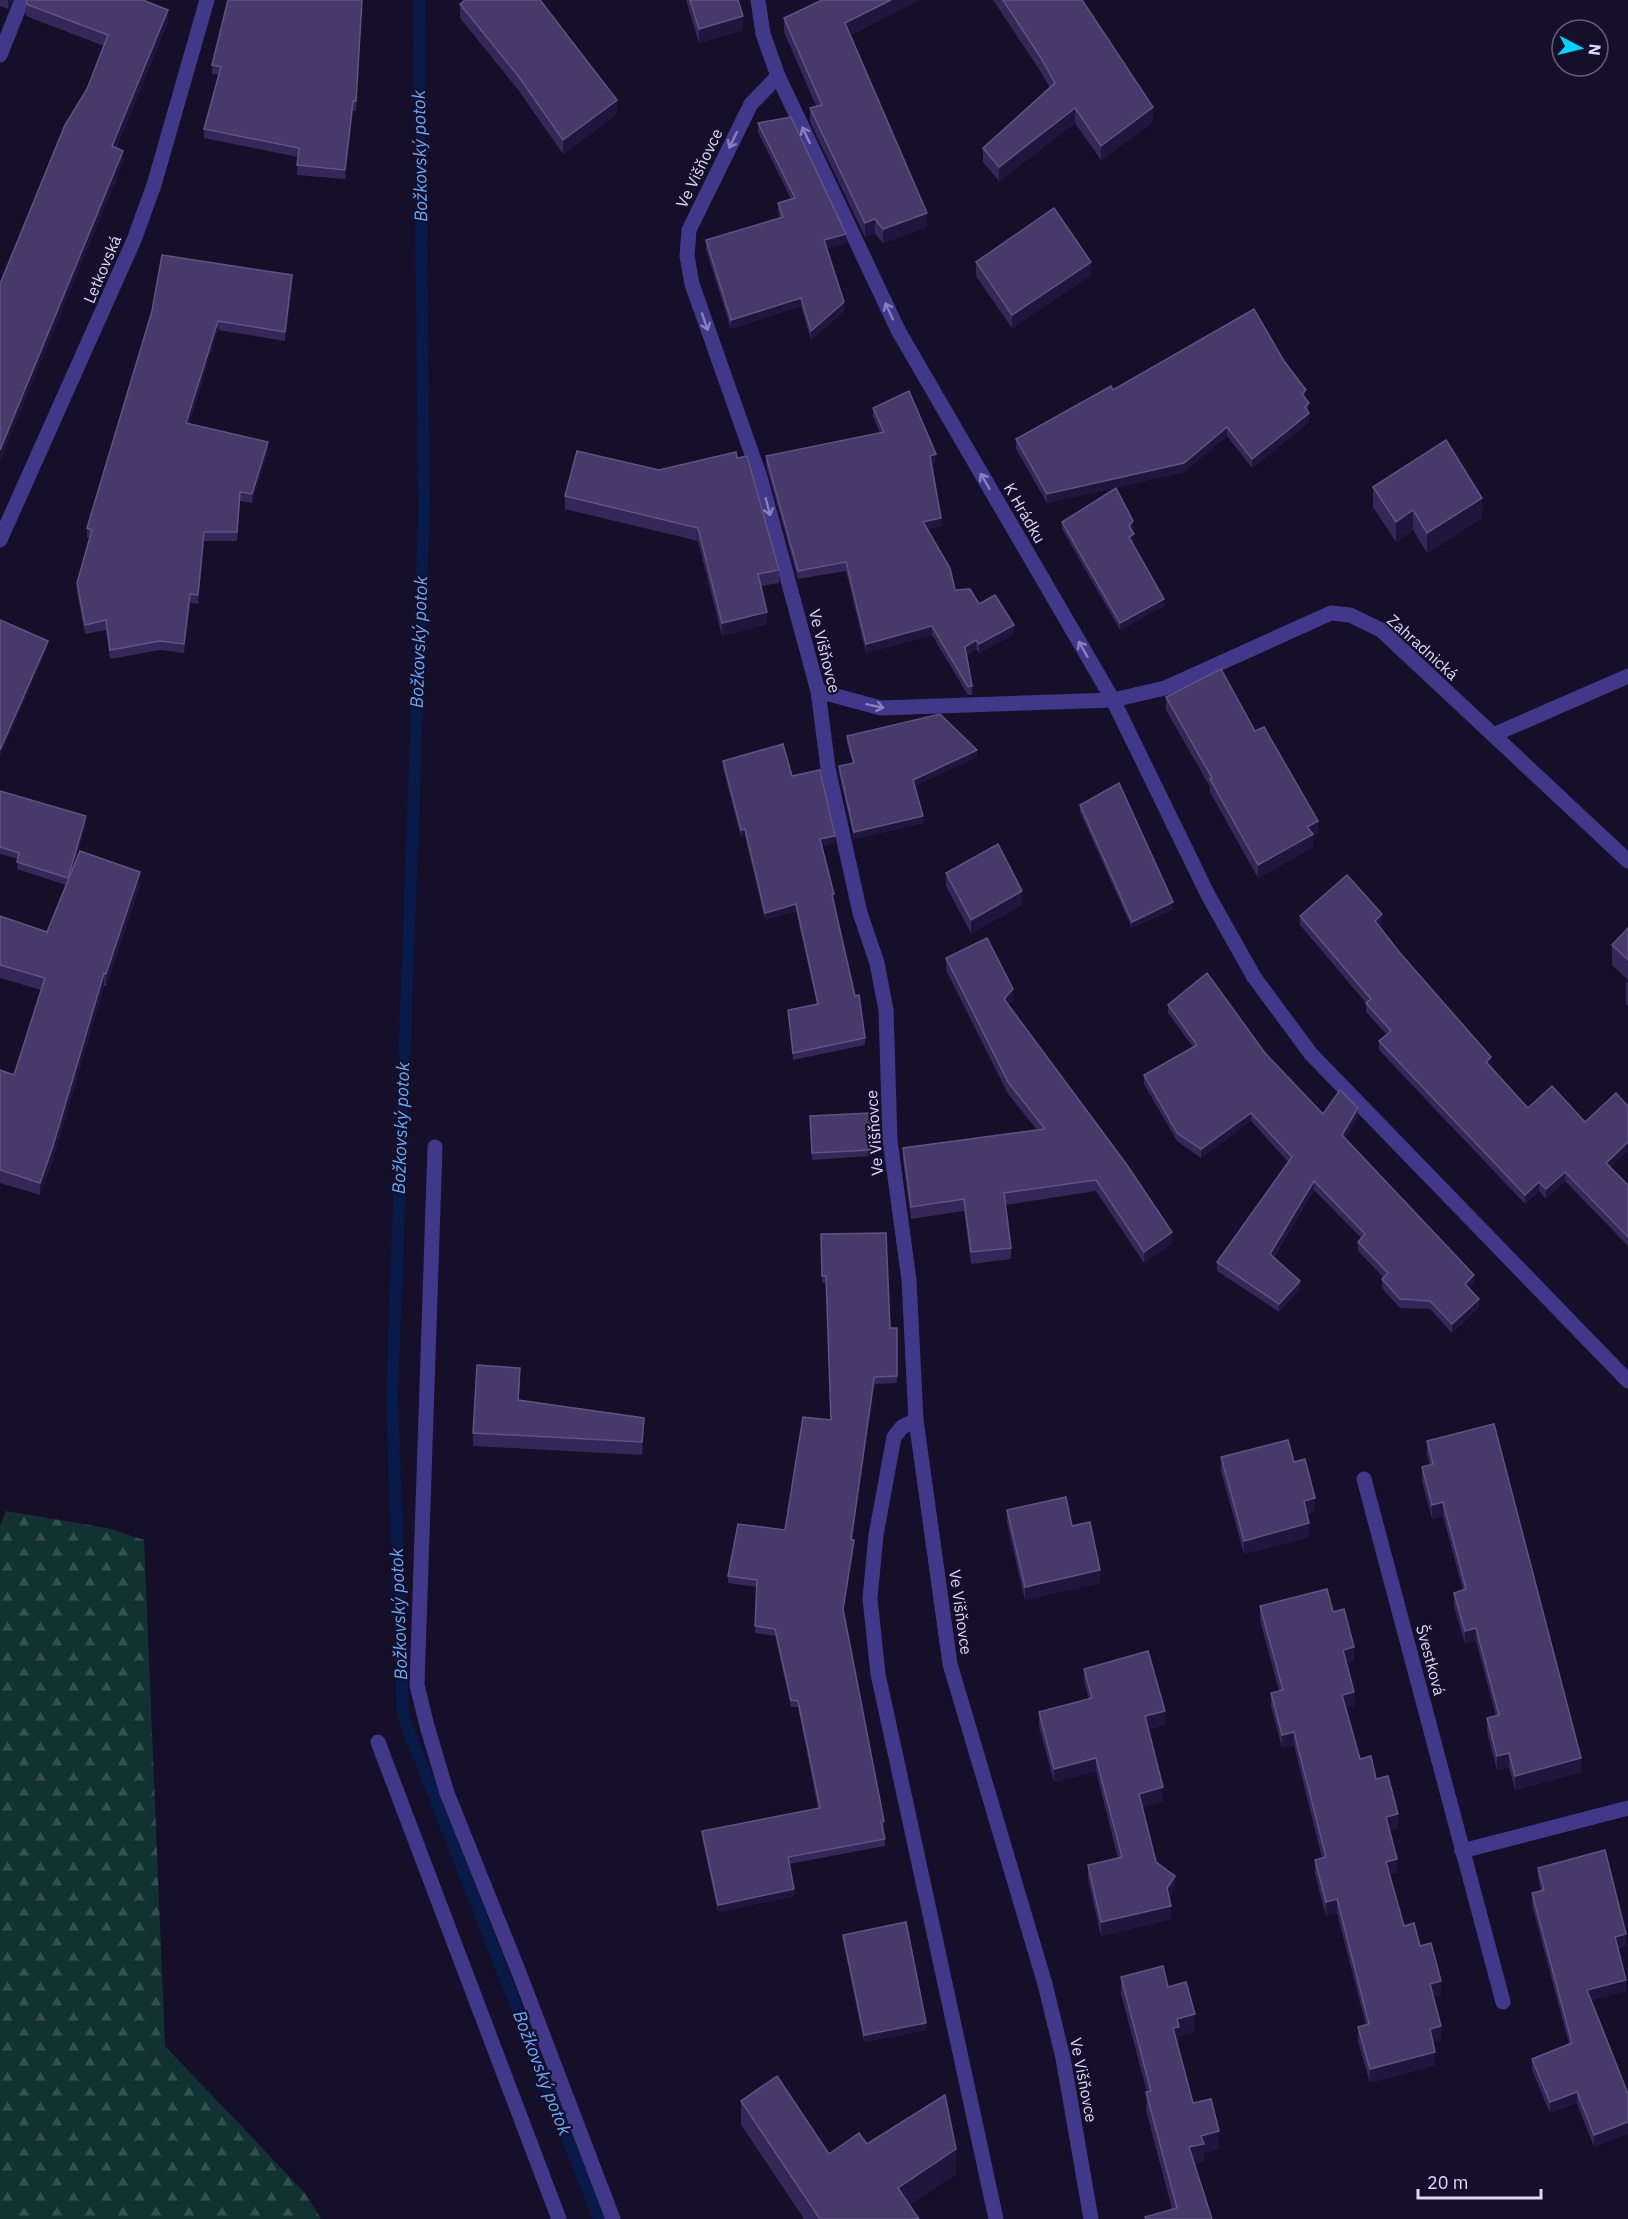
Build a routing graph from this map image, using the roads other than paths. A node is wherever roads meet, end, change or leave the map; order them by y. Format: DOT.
graph roads {
  1 [pos="22,0"];
  2 [pos="207,0"];
  3 [pos="758,0"];
  4 [pos="0,55"];
  5 [pos="778,76"];
  6 [pos="0,540"];
  7 [pos="1628,676"];
  8 [pos="818,691"];
  9 [pos="1113,700"];
  10 [pos="1494,735"];
  11 [pos="1628,861"];
  12 [pos="435,1147"];
  13 [pos="1628,1381"];
  14 [pos="916,1420"];
  15 [pos="1364,1479"];
  16 [pos="378,1742"];
  17 [pos="1628,1808"];
  18 [pos="1462,1851"];
  19 [pos="1503,2002"];
  20 [pos="559,2219"];
  21 [pos="613,2219"];
  22 [pos="996,2219"];
  23 [pos="1091,2219"];
  1 -- 4 [label="street"];
  2 -- 6 [label="street, Letkovská"];
  3 -- 5 [label="street, K Hrádku"];
  5 -- 8 [label="street, Ve Višňovce, one-way"];
  9 -- 5 [label="street, K Hrádku, one-way"];
  7 -- 10 [label="street"];
  8 -- 9 [label="street, one-way"];
  8 -- 14 [label="street, Ve Višňovce"];
  9 -- 10 [label="street, Zahradnická"];
  9 -- 13 [label="street, K Hrádku"];
  10 -- 11 [label="street, Zahradnická"];
  12 -- 21 [label="street"];
  14 -- 22 [label="street"];
  14 -- 23 [label="street, Ve Višňovce"];
  15 -- 18 [label="street, Švestková"];
  16 -- 20 [label="street"];
  17 -- 18 [label="street"];
  18 -- 19 [label="street, Švestková"];
}
